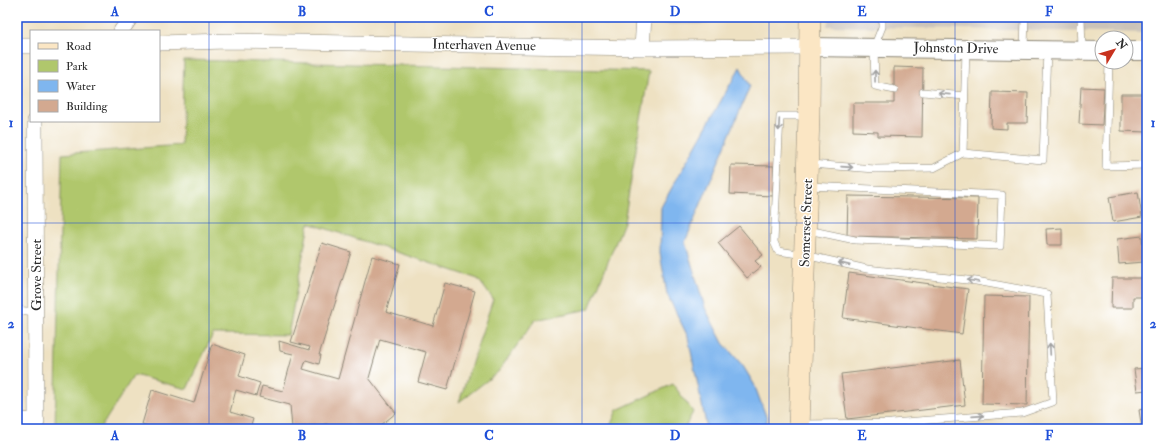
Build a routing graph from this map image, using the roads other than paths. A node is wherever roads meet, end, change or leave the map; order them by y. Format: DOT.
graph roads {
  1 [pos="131,17"];
  2 [pos="644,17"];
  3 [pos="810,17"];
  4 [pos="882,17"];
  5 [pos="1025,17"];
  6 [pos="1081,17"];
  7 [pos="122,30"];
  8 [pos="160,43"];
  9 [pos="17,46"];
  10 [pos="30,46"];
  11 [pos="809,47"];
  12 [pos="874,47"];
  13 [pos="642,48"];
  14 [pos="966,49"];
  15 [pos="1024,49"];
  16 [pos="1047,50"];
  17 [pos="1082,51"];
  18 [pos="1094,51"];
  19 [pos="1134,51"];
  20 [pos="1147,51"];
  21 [pos="1110,70"];
  22 [pos="895,90"];
  23 [pos="923,92"];
  24 [pos="964,96"];
  25 [pos="809,116"];
  26 [pos="35,122"];
  27 [pos="963,153"];
  28 [pos="808,164"];
  29 [pos="1147,165"];
  30 [pos="807,186"];
  31 [pos="806,230"];
  32 [pos="805,255"];
  33 [pos="17,310"];
  34 [pos="36,312"];
  35 [pos="17,420"];
  36 [pos="36,425"];
  37 [pos="799,426"];
  1 -- 7 [label="street"];
  2 -- 13 [label="street"];
  3 -- 11 [label="main road, Somerset Street"];
  4 -- 12 [label="lane"];
  5 -- 15 [label="lane"];
  6 -- 17 [label="lane"];
  8 -- 13 [label="street, Interhaven Avenue"];
  9 -- 10 [label="street"];
  11 -- 12 [label="street, Johnston Drive"];
  11 -- 13 [label="street, Interhaven Avenue"];
  11 -- 25 [label="main road, Somerset Street"];
  12 -- 14 [label="street, Johnston Drive"];
  22 -- 12 [label="lane, one-way"];
  14 -- 15 [label="street, Johnston Drive"];
  14 -- 24 [label="lane"];
  15 -- 16 [label="street, Johnston Drive"];
  16 -- 17 [label="street, Johnston Drive"];
  16 -- 27 [label="lane"];
  17 -- 18 [label="street, Johnston Drive"];
  19 -- 20 [label="street"];
  21 -- 29 [label="lane"];
  24 -- 23 [label="lane, one-way"];
  24 -- 27 [label="lane"];
  25 -- 28 [label="main road, Somerset Street"];
  25 -- 32 [label="lane, one-way"];
  26 -- 34 [label="street, Grove Street"];
  28 -- 27 [label="lane, one-way"];
  28 -- 30 [label="main road, Somerset Street"];
  30 -- 31 [label="main road, Somerset Street"];
  30 -- 31 [label="lane"];
  31 -- 32 [label="main road, Somerset Street"];
  32 -- 37 [label="main road, Somerset Street"];
  37 -- 32 [label="lane, one-way"];
  33 -- 34 [label="lane"];
  34 -- 36 [label="street, Grove Street"];
  35 -- 36 [label="street"];
}
